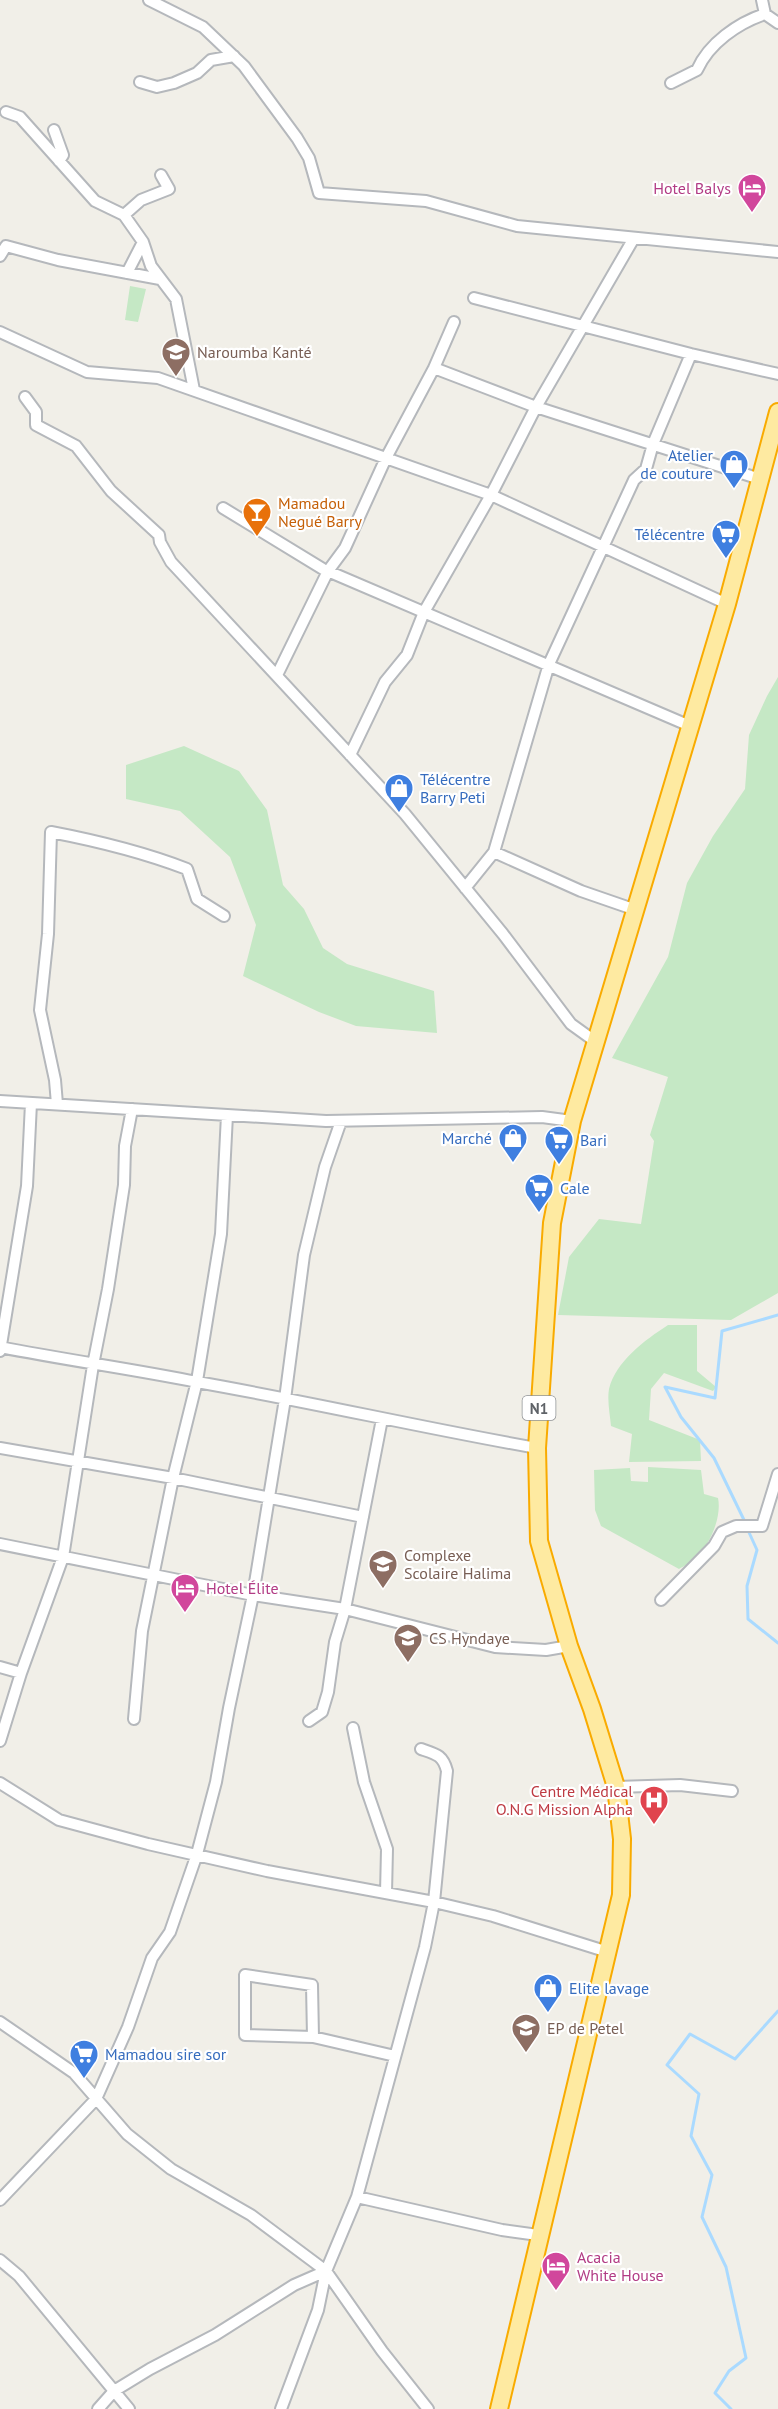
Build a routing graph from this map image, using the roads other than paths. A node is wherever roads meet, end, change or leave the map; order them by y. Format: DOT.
graph roads {
  1 [pos="148,0"];
  2 [pos="762,0"];
  3 [pos="765,14"];
  4 [pos="778,23"];
  5 [pos="234,56"];
  6 [pos="140,82"];
  7 [pos="671,83"];
  8 [pos="6,112"];
  9 [pos="54,130"];
  10 [pos="59,161"];
  11 [pos="161,175"];
  12 [pos="124,215"];
  13 [pos="634,238"];
  14 [pos="143,242"];
  15 [pos="778,252"];
  16 [pos="0,256"];
  17 [pos="127,273"];
  18 [pos="160,279"];
  19 [pos="474,298"];
  20 [pos="454,322"];
  21 [pos="584,327"];
  22 [pos="0,332"];
  23 [pos="691,354"];
  24 [pos="434,368"];
  25 [pos="778,374"];
  26 [pos="194,390"];
  27 [pos="26,398"];
  28 [pos="536,407"];
  29 [pos="778,412"];
  30 [pos="653,444"];
  31 [pos="386,458"];
  32 [pos="760,479"];
  33 [pos="491,495"];
  34 [pos="223,508"];
  35 [pos="603,547"];
  36 [pos="328,571"];
  37 [pos="727,604"];
  38 [pos="424,612"];
  39 [pos="549,664"];
  40 [pos="277,675"];
  41 [pos="690,726"];
  42 [pos="350,754"];
  43 [pos="494,852"];
  44 [pos="465,888"];
  45 [pos="636,909"];
  46 [pos="224,916"];
  47 [pos="596,1042"];
  48 [pos="0,1101"];
  49 [pos="31,1103"];
  50 [pos="57,1104"];
  51 [pos="132,1109"];
  52 [pos="227,1115"];
  53 [pos="342,1121"];
  54 [pos="572,1121"];
  55 [pos="0,1349"];
  56 [pos="93,1365"];
  57 [pos="196,1381"];
  58 [pos="285,1399"];
  59 [pos="382,1419"];
  60 [pos="0,1448"];
  61 [pos="537,1448"];
  62 [pos="78,1461"];
  63 [pos="778,1474"];
  64 [pos="173,1478"];
  65 [pos="269,1498"];
  66 [pos="363,1517"];
  67 [pos="0,1544"];
  68 [pos="63,1557"];
  69 [pos="154,1574"];
  70 [pos="254,1595"];
  71 [pos="661,1600"];
  72 [pos="345,1609"];
  73 [pos="569,1647"];
  74 [pos="0,1667"];
  75 [pos="21,1673"];
  76 [pos="134,1719"];
  77 [pos="309,1721"];
  78 [pos="353,1728"];
  79 [pos="0,1741"];
  80 [pos="421,1749"];
  81 [pos="0,1784"];
  82 [pos="616,1787"];
  83 [pos="732,1791"];
  84 [pos="197,1854"];
  85 [pos="386,1893"];
  86 [pos="434,1902"];
  87 [pos="609,1952"];
  88 [pos="0,2022"];
  89 [pos="313,2037"];
  90 [pos="395,2056"];
  91 [pos="96,2099"];
  92 [pos="357,2198"];
  93 [pos="0,2200"];
  94 [pos="538,2235"];
  95 [pos="0,2260"];
  96 [pos="326,2271"];
  97 [pos="114,2391"];
  98 [pos="98,2409"];
  99 [pos="129,2409"];
  100 [pos="281,2409"];
  101 [pos="428,2409"];
  102 [pos="499,2409"];
  1 -- 5 [label="street"];
  2 -- 3 [label="street"];
  3 -- 4 [label="street"];
  3 -- 7 [label="street"];
  5 -- 6 [label="street"];
  5 -- 13 [label="street"];
  8 -- 10 [label="street"];
  9 -- 10 [label="street"];
  10 -- 12 [label="street"];
  11 -- 12 [label="street"];
  12 -- 14 [label="street"];
  13 -- 15 [label="street"];
  13 -- 21 [label="street"];
  14 -- 17 [label="street"];
  14 -- 18 [label="street"];
  16 -- 17 [label="street"];
  17 -- 18 [label="street"];
  18 -- 26 [label="street"];
  19 -- 21 [label="street"];
  20 -- 24 [label="street"];
  21 -- 23 [label="street"];
  21 -- 28 [label="street"];
  22 -- 26 [label="street"];
  23 -- 25 [label="street"];
  23 -- 30 [label="street"];
  24 -- 28 [label="street"];
  24 -- 31 [label="street"];
  26 -- 31 [label="street"];
  27 -- 40 [label="street"];
  28 -- 30 [label="street"];
  28 -- 33 [label="street"];
  29 -- 32 [label="highway, N1"];
  30 -- 32 [label="street"];
  30 -- 35 [label="street"];
  31 -- 33 [label="street"];
  31 -- 36 [label="street"];
  32 -- 37 [label="highway, N1"];
  33 -- 35 [label="street"];
  33 -- 38 [label="street"];
  34 -- 36 [label="street"];
  35 -- 37 [label="street"];
  35 -- 39 [label="street"];
  36 -- 38 [label="street"];
  36 -- 40 [label="street"];
  37 -- 41 [label="highway, N1"];
  38 -- 39 [label="street"];
  38 -- 42 [label="street"];
  39 -- 41 [label="street"];
  39 -- 43 [label="street"];
  40 -- 42 [label="street"];
  41 -- 45 [label="highway, N1"];
  42 -- 44 [label="street"];
  43 -- 44 [label="street"];
  43 -- 45 [label="street"];
  44 -- 47 [label="street"];
  45 -- 47 [label="highway, N1"];
  46 -- 50 [label="street"];
  47 -- 54 [label="highway, N1"];
  48 -- 49 [label="street"];
  49 -- 50 [label="street"];
  49 -- 55 [label="street"];
  50 -- 51 [label="street"];
  51 -- 52 [label="street"];
  51 -- 56 [label="street"];
  52 -- 53 [label="street"];
  52 -- 57 [label="street"];
  53 -- 54 [label="street"];
  53 -- 58 [label="street"];
  54 -- 61 [label="highway, N1"];
  55 -- 56 [label="street"];
  56 -- 57 [label="street"];
  56 -- 62 [label="street"];
  57 -- 58 [label="street"];
  57 -- 64 [label="street"];
  58 -- 59 [label="street"];
  58 -- 65 [label="street"];
  59 -- 61 [label="street"];
  59 -- 66 [label="street"];
  60 -- 62 [label="street"];
  61 -- 73 [label="highway, N1"];
  62 -- 64 [label="street"];
  62 -- 68 [label="street"];
  63 -- 71 [label="street"];
  64 -- 65 [label="street"];
  64 -- 69 [label="street"];
  65 -- 66 [label="street"];
  65 -- 70 [label="street"];
  66 -- 72 [label="street"];
  67 -- 68 [label="street"];
  68 -- 69 [label="street"];
  68 -- 75 [label="street"];
  69 -- 70 [label="street"];
  69 -- 76 [label="street"];
  70 -- 72 [label="street"];
  70 -- 84 [label="street"];
  72 -- 73 [label="street"];
  72 -- 77 [label="street"];
  73 -- 82 [label="highway, N1"];
  74 -- 75 [label="street"];
  75 -- 79 [label="street"];
  78 -- 85 [label="street"];
  80 -- 86 [label="street"];
  81 -- 84 [label="street"];
  82 -- 83 [label="street"];
  82 -- 87 [label="highway, N1"];
  84 -- 85 [label="street"];
  84 -- 91 [label="street"];
  85 -- 86 [label="street"];
  86 -- 87 [label="street"];
  86 -- 90 [label="street"];
  87 -- 94 [label="highway, N1"];
  88 -- 91 [label="street"];
  89 -- 89 [label="street"];
  89 -- 90 [label="street"];
  90 -- 92 [label="street"];
  91 -- 93 [label="street"];
  91 -- 96 [label="street"];
  92 -- 94 [label="street"];
  92 -- 96 [label="street"];
  94 -- 102 [label="highway, N1"];
  95 -- 97 [label="street"];
  96 -- 97 [label="street"];
  96 -- 100 [label="street"];
  96 -- 101 [label="street"];
  97 -- 98 [label="street"];
  97 -- 99 [label="street"];
}
